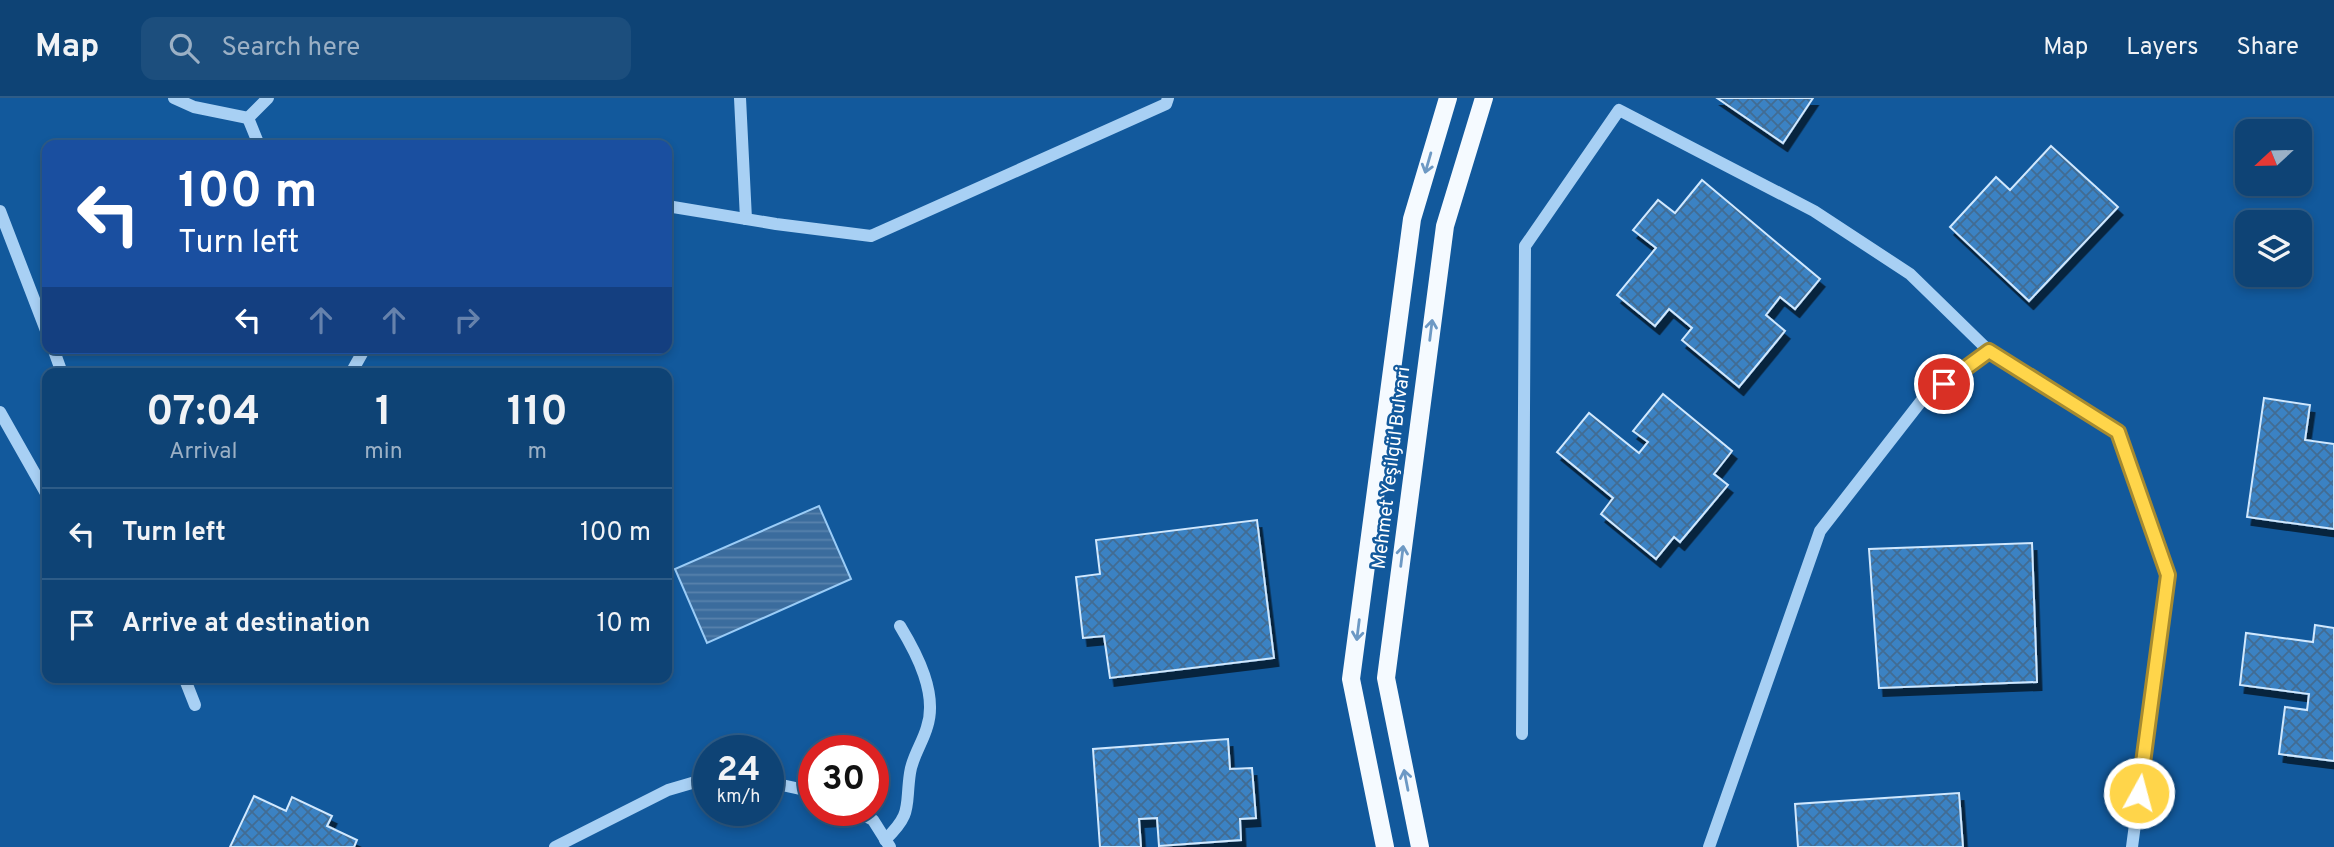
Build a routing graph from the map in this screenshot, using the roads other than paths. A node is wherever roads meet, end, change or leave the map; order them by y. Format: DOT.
graph roads {
  1 [pos="174,98"];
  2 [pos="268,98"];
  3 [pos="740,98"];
  4 [pos="1168,98"];
  5 [pos="1448,98"];
  6 [pos="1484,98"];
  7 [pos="248,118"];
  8 [pos="257,140"];
  9 [pos="672,207"];
  10 [pos="0,211"];
  11 [pos="746,219"];
  12 [pos="42,320"];
  13 [pos="1989,351"];
  14 [pos="0,412"];
  15 [pos="42,486"];
  16 [pos="900,626"];
  17 [pos="186,683"];
  18 [pos="195,705"];
  19 [pos="1522,734"];
  20 [pos="693,783"];
  21 [pos="877,826"];
  22 [pos="888,843"];
  23 [pos="555,847"];
  24 [pos="1385,847"];
  25 [pos="1420,847"];
  26 [pos="1709,847"];
  27 [pos="2132,847"];
  1 -- 7 [label="street"];
  2 -- 7 [label="street"];
  3 -- 11 [label="street"];
  4 -- 11 [label="street"];
  5 -- 24 [label="main road, Mehmet Yeşilgül Bulvari, one-way"];
  25 -- 6 [label="main road, Mehmet Yeşilgül Bulvari, one-way"];
  7 -- 8 [label="street"];
  9 -- 11 [label="street"];
  10 -- 12 [label="street"];
  13 -- 19 [label="street"];
  13 -- 26 [label="street"];
  13 -- 27 [label="street"];
  14 -- 15 [label="street"];
  16 -- 22 [label="street"];
  17 -- 18 [label="street"];
  20 -- 23 [label="street"];
  21 -- 22 [label="street"];
}
